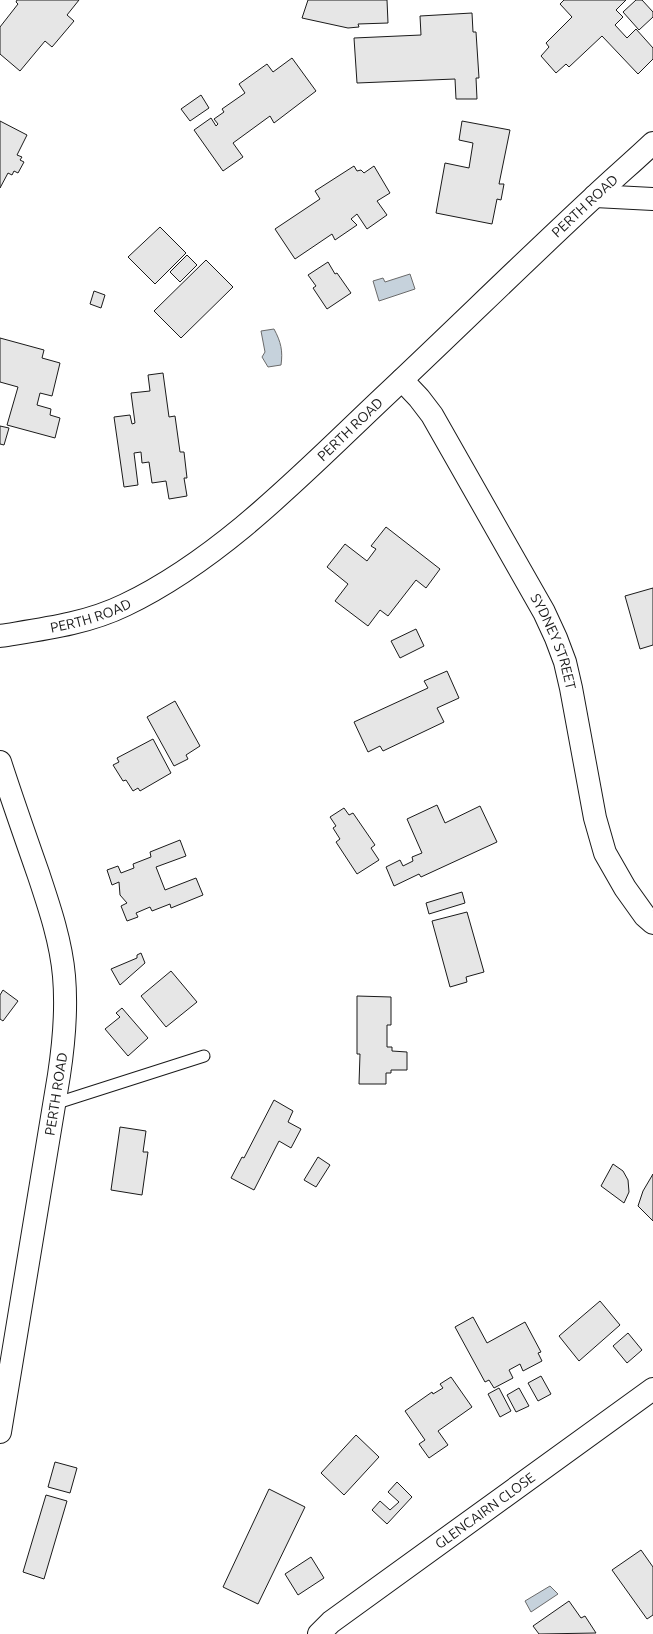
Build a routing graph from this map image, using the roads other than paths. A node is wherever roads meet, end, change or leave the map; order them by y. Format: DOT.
graph roads {
  1 [pos="653,143"];
  2 [pos="595,196"];
  3 [pos="653,199"];
  4 [pos="402,380"];
  5 [pos="0,636"];
  6 [pos="0,762"];
  7 [pos="653,923"];
  8 [pos="204,1056"];
  9 [pos="54,1104"];
  10 [pos="653,1389"];
  11 [pos="0,1432"];
  12 [pos="319,1634"];
  1 -- 2 [label="street, PERTH ROAD"];
  2 -- 3 [label="street"];
  2 -- 4 [label="street, PERTH ROAD"];
  4 -- 5 [label="street, PERTH ROAD"];
  4 -- 7 [label="street, SYDNEY STREET"];
  6 -- 9 [label="street, PERTH ROAD"];
  8 -- 9 [label="lane"];
  9 -- 11 [label="street, PERTH ROAD"];
  10 -- 12 [label="street, GLENCAIRN CLOSE"];
}
